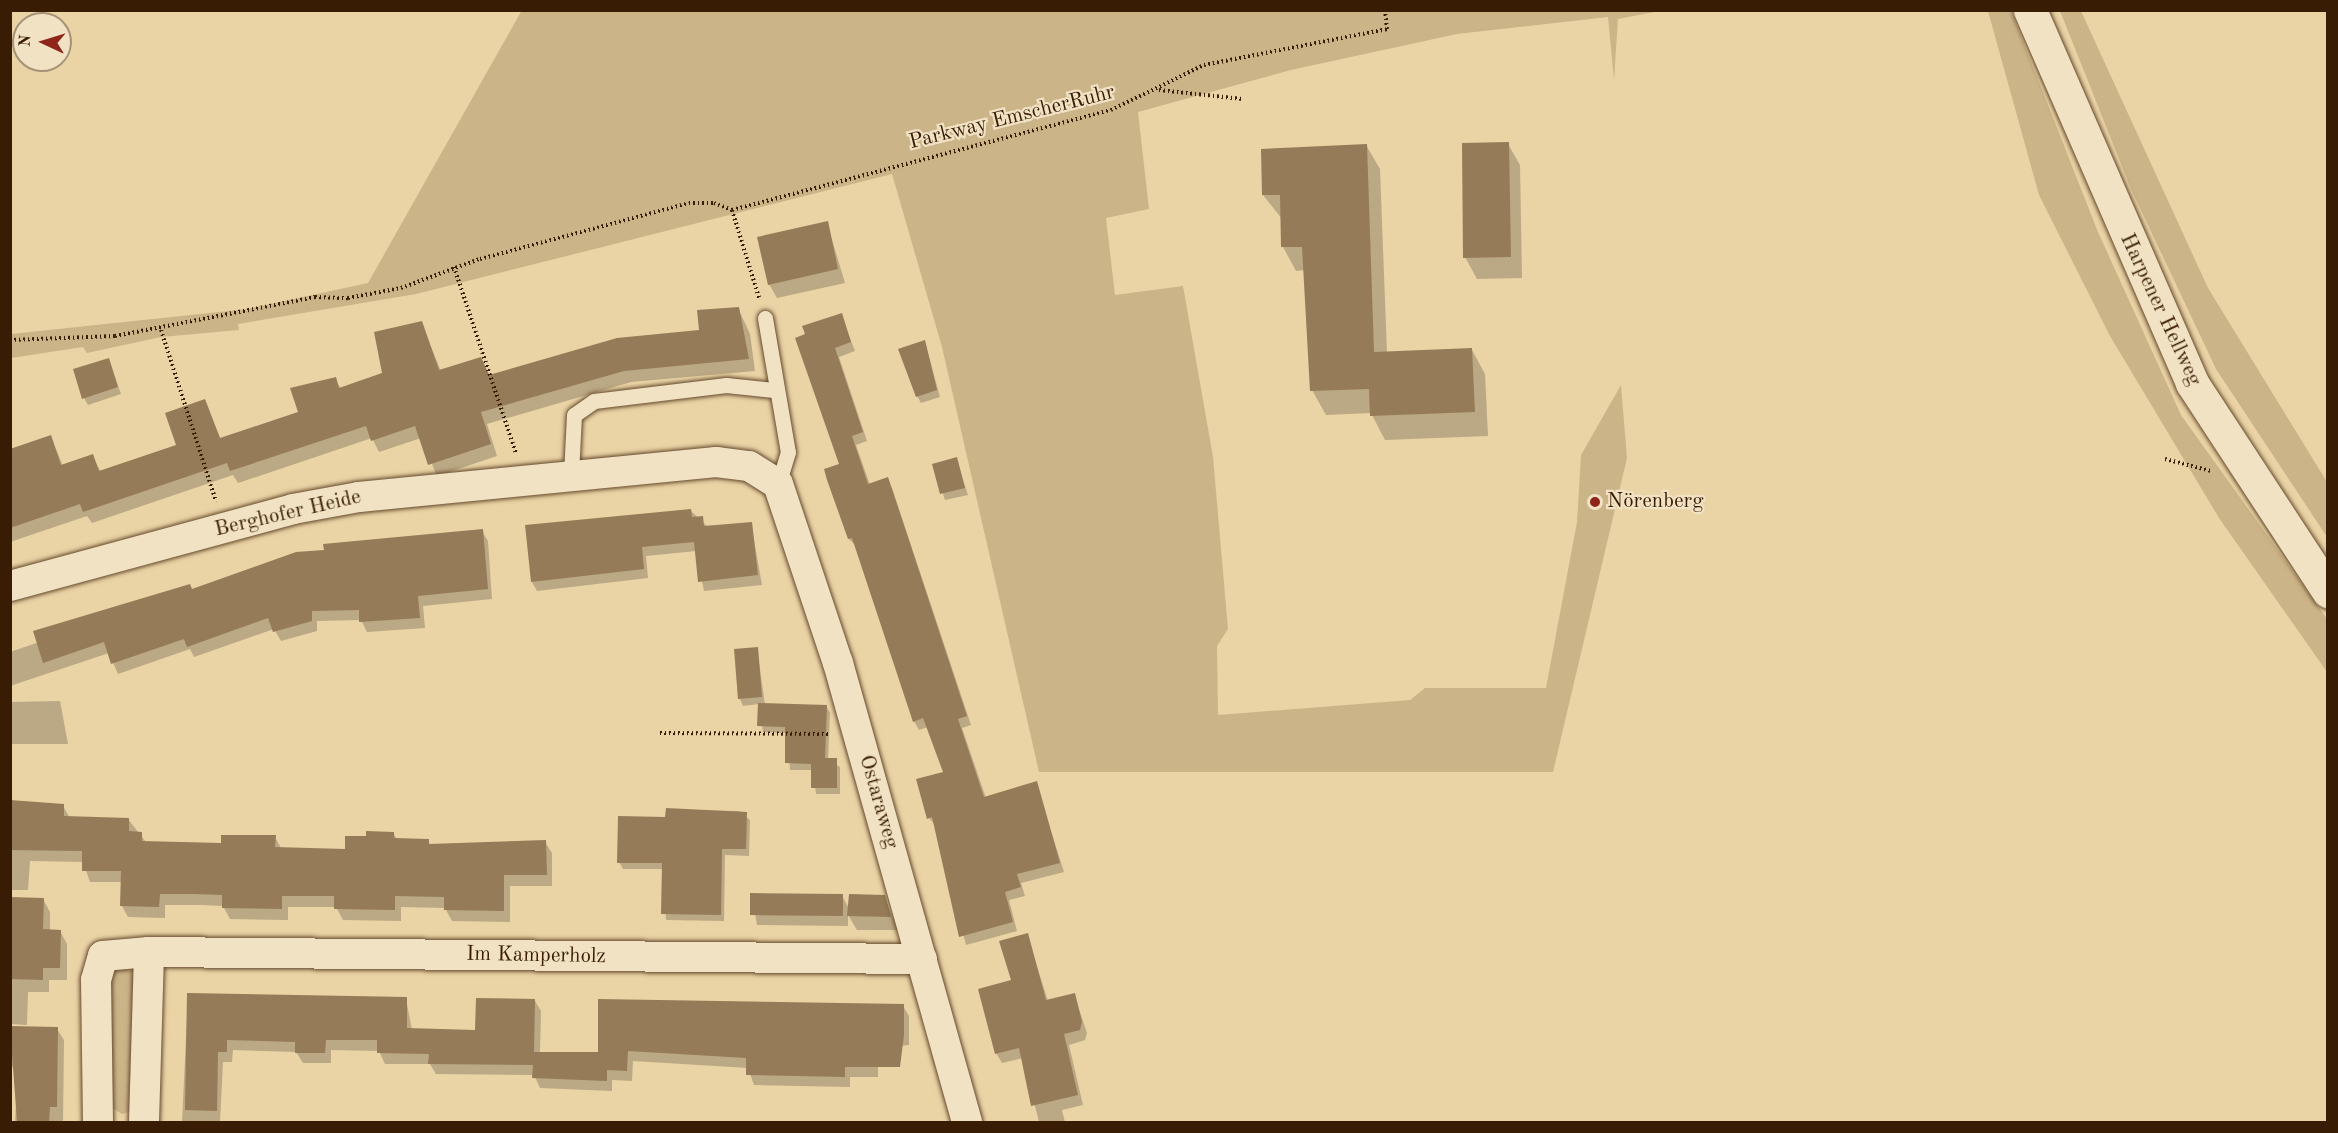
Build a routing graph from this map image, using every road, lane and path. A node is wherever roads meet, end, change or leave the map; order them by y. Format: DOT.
graph roads {
  1 [pos="1384,10"];
  2 [pos="2030,10"];
  3 [pos="1158,89"];
  4 [pos="1243,99"];
  5 [pos="732,210"];
  6 [pos="454,267"];
  7 [pos="765,318"];
  8 [pos="161,330"];
  9 [pos="10,340"];
  10 [pos="774,390"];
  11 [pos="571,474"];
  12 [pos="525,479"];
  13 [pos="778,484"];
  14 [pos="224,527"];
  15 [pos="10,586"];
  16 [pos="2328,591"];
  17 [pos="660,733"];
  18 [pos="859,735"];
  19 [pos="149,952"];
  20 [pos="922,959"];
  21 [pos="98,1122"];
  22 [pos="144,1122"];
  23 [pos="967,1122"];
  1 -- 3 [label="path, Parkway EmscherRuhr"];
  2 -- 16 [label="street, Harpener Hellweg"];
  3 -- 4 [label="path"];
  3 -- 5 [label="path, Parkway EmscherRuhr"];
  5 -- 6 [label="path"];
  5 -- 7 [label="path"];
  6 -- 8 [label="path"];
  6 -- 12 [label="path"];
  7 -- 10 [label="lane"];
  8 -- 9 [label="path"];
  8 -- 14 [label="path"];
  10 -- 11 [label="lane"];
  10 -- 13 [label="lane"];
  11 -- 12 [label="street, Berghofer Heide"];
  11 -- 13 [label="street, Berghofer Heide"];
  12 -- 14 [label="street, Berghofer Heide"];
  13 -- 18 [label="street, Ostaraweg"];
  14 -- 15 [label="street, Berghofer Heide"];
  17 -- 18 [label="path"];
  18 -- 20 [label="street, Ostaraweg"];
  19 -- 20 [label="street, Im Kamperholz"];
  19 -- 21 [label="street, Im Kamperholz"];
  19 -- 22 [label="street"];
  20 -- 23 [label="street, Ostaraweg"];
}
